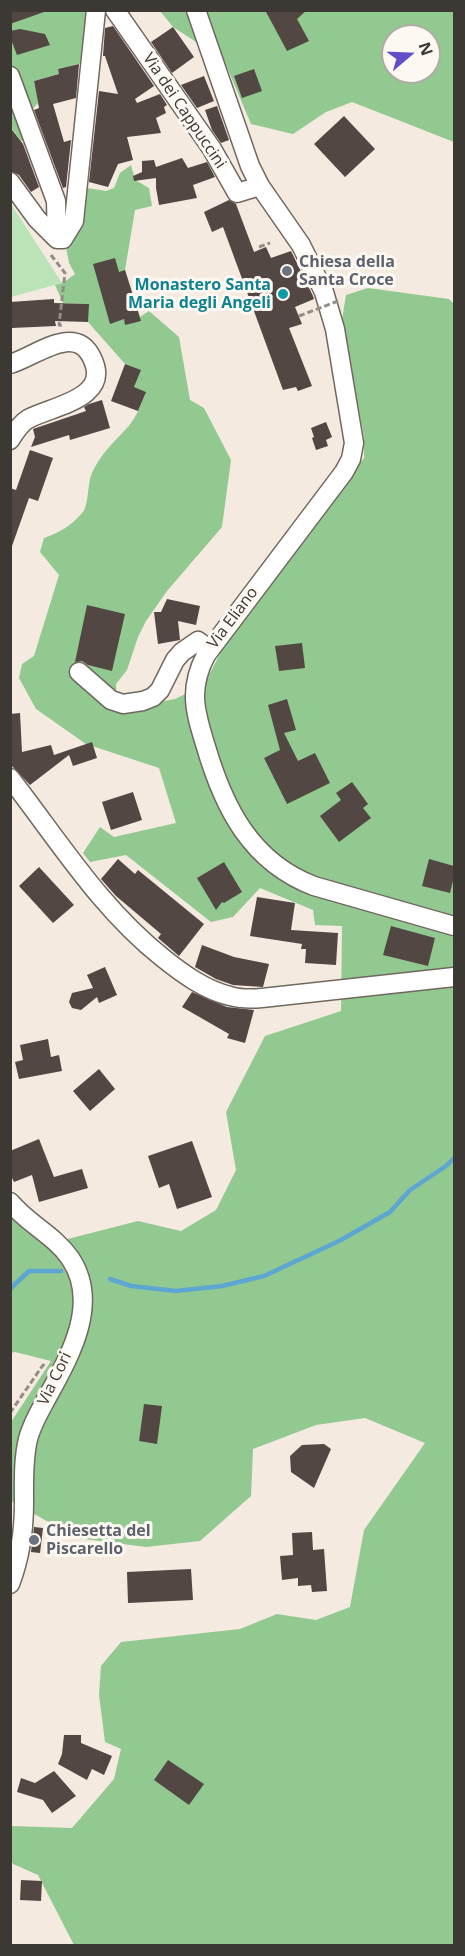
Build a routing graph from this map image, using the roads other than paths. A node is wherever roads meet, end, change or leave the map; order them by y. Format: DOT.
graph roads {
  1 [pos="96,10"];
  2 [pos="115,10"];
  3 [pos="196,10"];
  4 [pos="10,76"];
  5 [pos="10,182"];
  6 [pos="260,186"];
  7 [pos="54,246"];
  8 [pos="10,364"];
  9 [pos="10,440"];
  10 [pos="209,649"];
  11 [pos="79,672"];
  12 [pos="10,778"];
  13 [pos="454,927"];
  14 [pos="454,977"];
  15 [pos="10,1202"];
  16 [pos="10,1584"];
  1 -- 7 [label="street"];
  2 -- 6 [label="street, Via dei Cappuccini"];
  3 -- 6 [label="street, Via Eliano"];
  4 -- 7 [label="street"];
  5 -- 7 [label="street"];
  6 -- 10 [label="street, Via Eliano"];
  8 -- 9 [label="street"];
  10 -- 11 [label="street"];
  10 -- 13 [label="street, Via Eliano"];
  12 -- 14 [label="street"];
  15 -- 16 [label="street, Via Cori"];
}
